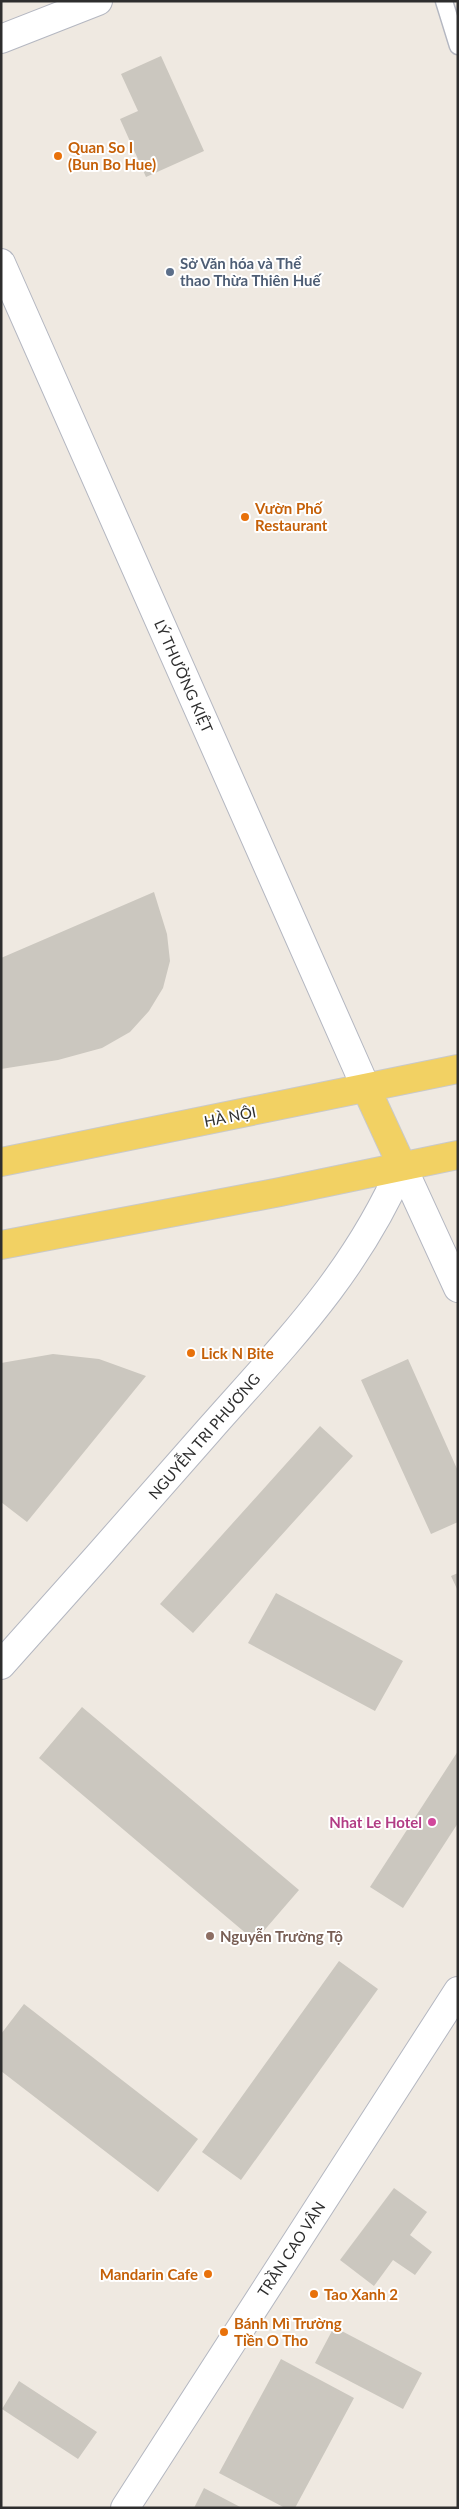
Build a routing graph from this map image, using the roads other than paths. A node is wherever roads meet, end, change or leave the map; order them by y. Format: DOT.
graph roads {
  1 [pos="98,1"];
  2 [pos="444,1"];
  3 [pos="1,38"];
  4 [pos="458,46"];
  5 [pos="1,263"];
  6 [pos="458,1069"];
  7 [pos="366,1088"];
  8 [pos="458,1154"];
  9 [pos="1,1162"];
  10 [pos="402,1166"];
  11 [pos="1,1245"];
  12 [pos="458,1288"];
  13 [pos="1,1665"];
  14 [pos="458,1991"];
  15 [pos="125,2508"];
  1 -- 3 [label="street"];
  2 -- 4 [label="lane"];
  5 -- 7 [label="street, LÝ THƯỜNG KIỆT"];
  6 -- 7 [label="main road, HÀ NỘI"];
  7 -- 9 [label="main road, HÀ NỘI"];
  7 -- 10 [label="main road"];
  8 -- 10 [label="main road"];
  10 -- 11 [label="main road"];
  10 -- 12 [label="street"];
  10 -- 13 [label="street, NGUYỄN TRI PHƯƠNG"];
  14 -- 15 [label="street, TRẦN CAO VÂN"];
}
